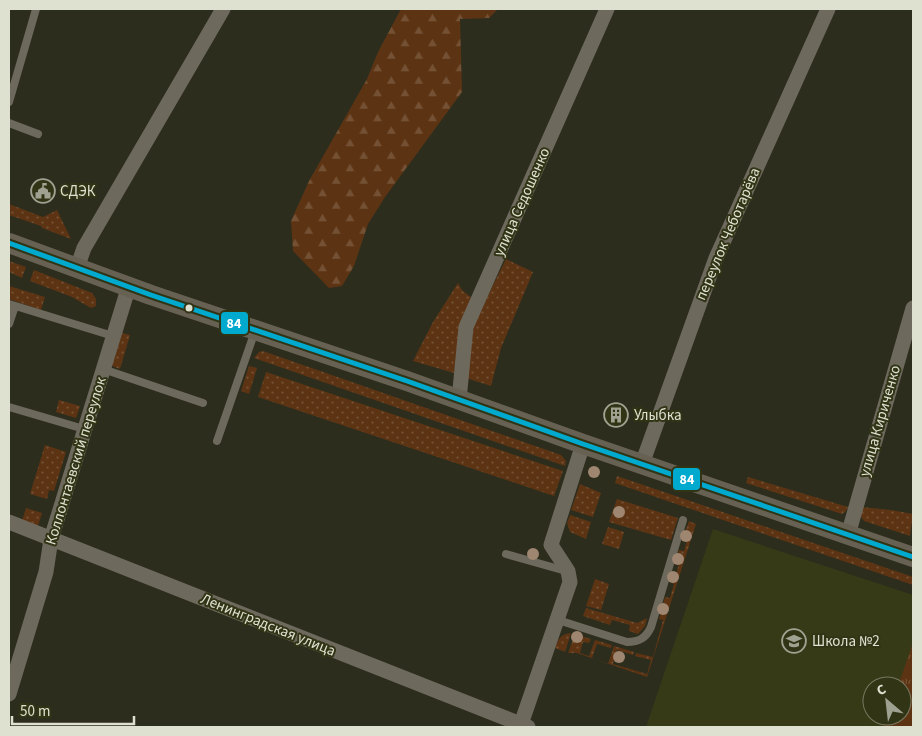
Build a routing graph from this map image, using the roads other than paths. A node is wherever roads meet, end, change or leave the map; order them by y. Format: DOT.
graph roads {
  1 [pos="36,9"];
  2 [pos="223,9"];
  3 [pos="607,9"];
  4 [pos="828,9"];
  5 [pos="9,102"];
  6 [pos="9,123"];
  7 [pos="38,134"];
  8 [pos="9,243"];
  9 [pos="77,268"];
  10 [pos="129,286"];
  11 [pos="12,305"];
  12 [pos="913,308"];
  13 [pos="9,324"];
  14 [pos="255,330"];
  15 [pos="114,336"];
  16 [pos="104,369"];
  17 [pos="459,400"];
  18 [pos="203,403"];
  19 [pos="9,407"];
  20 [pos="84,429"];
  21 [pos="217,441"];
  22 [pos="583,444"];
  23 [pos="642,464"];
  24 [pos="683,520"];
  25 [pos="9,522"];
  26 [pos="848,535"];
  27 [pos="51,538"];
  28 [pos="506,554"];
  29 [pos="913,557"];
  30 [pos="568,571"];
  31 [pos="558,620"];
  32 [pos="9,694"];
  33 [pos="523,727"];
  1 -- 5 [label="lane"];
  2 -- 9 [label="street"];
  3 -- 17 [label="street, улица Седошенко"];
  4 -- 23 [label="street, переулок Чеботарёва"];
  6 -- 7 [label="lane"];
  8 -- 9 [label="main road"];
  9 -- 10 [label="main road"];
  10 -- 14 [label="main road"];
  10 -- 15 [label="street, Коллонтаевский переулок"];
  11 -- 13 [label="lane"];
  11 -- 15 [label="lane"];
  12 -- 26 [label="street, улица Кириченко"];
  14 -- 17 [label="main road"];
  14 -- 21 [label="lane"];
  15 -- 16 [label="street, Коллонтаевский переулок"];
  16 -- 18 [label="lane"];
  16 -- 20 [label="street, Коллонтаевский переулок"];
  17 -- 22 [label="main road"];
  19 -- 20 [label="lane"];
  20 -- 27 [label="street, Коллонтаевский переулок"];
  22 -- 23 [label="main road"];
  22 -- 30 [label="street"];
  23 -- 26 [label="main road"];
  24 -- 31 [label="lane"];
  25 -- 27 [label="street, Ленинградская улица"];
  26 -- 29 [label="main road"];
  27 -- 32 [label="street, Коллонтаевский переулок"];
  27 -- 33 [label="street, Ленинградская улица"];
  28 -- 30 [label="lane"];
  30 -- 31 [label="street"];
  31 -- 33 [label="street"];
}
